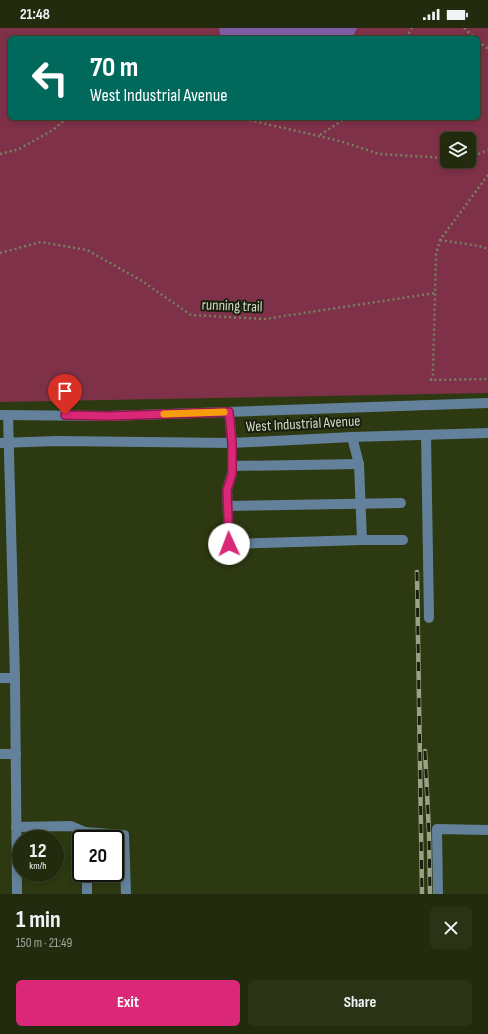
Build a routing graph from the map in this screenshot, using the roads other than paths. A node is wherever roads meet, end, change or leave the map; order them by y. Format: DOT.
graph roads {
  1 [pos="488,403"];
  2 [pos="229,412"];
  3 [pos="4,415"];
  4 [pos="488,433"];
  5 [pos="426,435"];
  6 [pos="352,437"];
  7 [pos="5,443"];
  8 [pos="232,443"];
  9 [pos="359,464"];
  10 [pos="232,466"];
  11 [pos="401,503"];
  12 [pos="360,504"];
  13 [pos="228,506"];
  14 [pos="362,540"];
  15 [pos="403,540"];
  16 [pos="429,618"];
  17 [pos="0,678"];
  18 [pos="15,678"];
  19 [pos="0,754"];
  20 [pos="16,754"];
  21 [pos="16,827"];
  22 [pos="76,830"];
  23 [pos="488,830"];
  24 [pos="124,835"];
  25 [pos="87,882"];
  26 [pos="17,894"];
  27 [pos="87,894"];
  28 [pos="126,894"];
  29 [pos="438,894"];
  1 -- 2 [label="street, West Industrial Avenue"];
  2 -- 3 [label="street, West Industrial Avenue"];
  2 -- 8 [label="street"];
  3 -- 7 [label="street"];
  4 -- 5 [label="street, West Industrial Avenue"];
  5 -- 6 [label="street, West Industrial Avenue"];
  5 -- 16 [label="street"];
  6 -- 8 [label="street, West Industrial Avenue"];
  6 -- 9 [label="street"];
  7 -- 8 [label="street, West Industrial Avenue"];
  7 -- 18 [label="street"];
  8 -- 10 [label="street"];
  9 -- 10 [label="street"];
  9 -- 12 [label="street"];
  10 -- 13 [label="street"];
  11 -- 12 [label="street"];
  12 -- 13 [label="street"];
  12 -- 14 [label="street"];
  13 -- 14 [label="street"];
  14 -- 15 [label="street"];
  17 -- 18 [label="street"];
  18 -- 20 [label="street"];
  19 -- 20 [label="street"];
  20 -- 21 [label="street"];
  21 -- 22 [label="street"];
  21 -- 26 [label="street"];
  23 -- 29 [label="street"];
  24 -- 28 [label="street"];
  25 -- 27 [label="street"];
}
